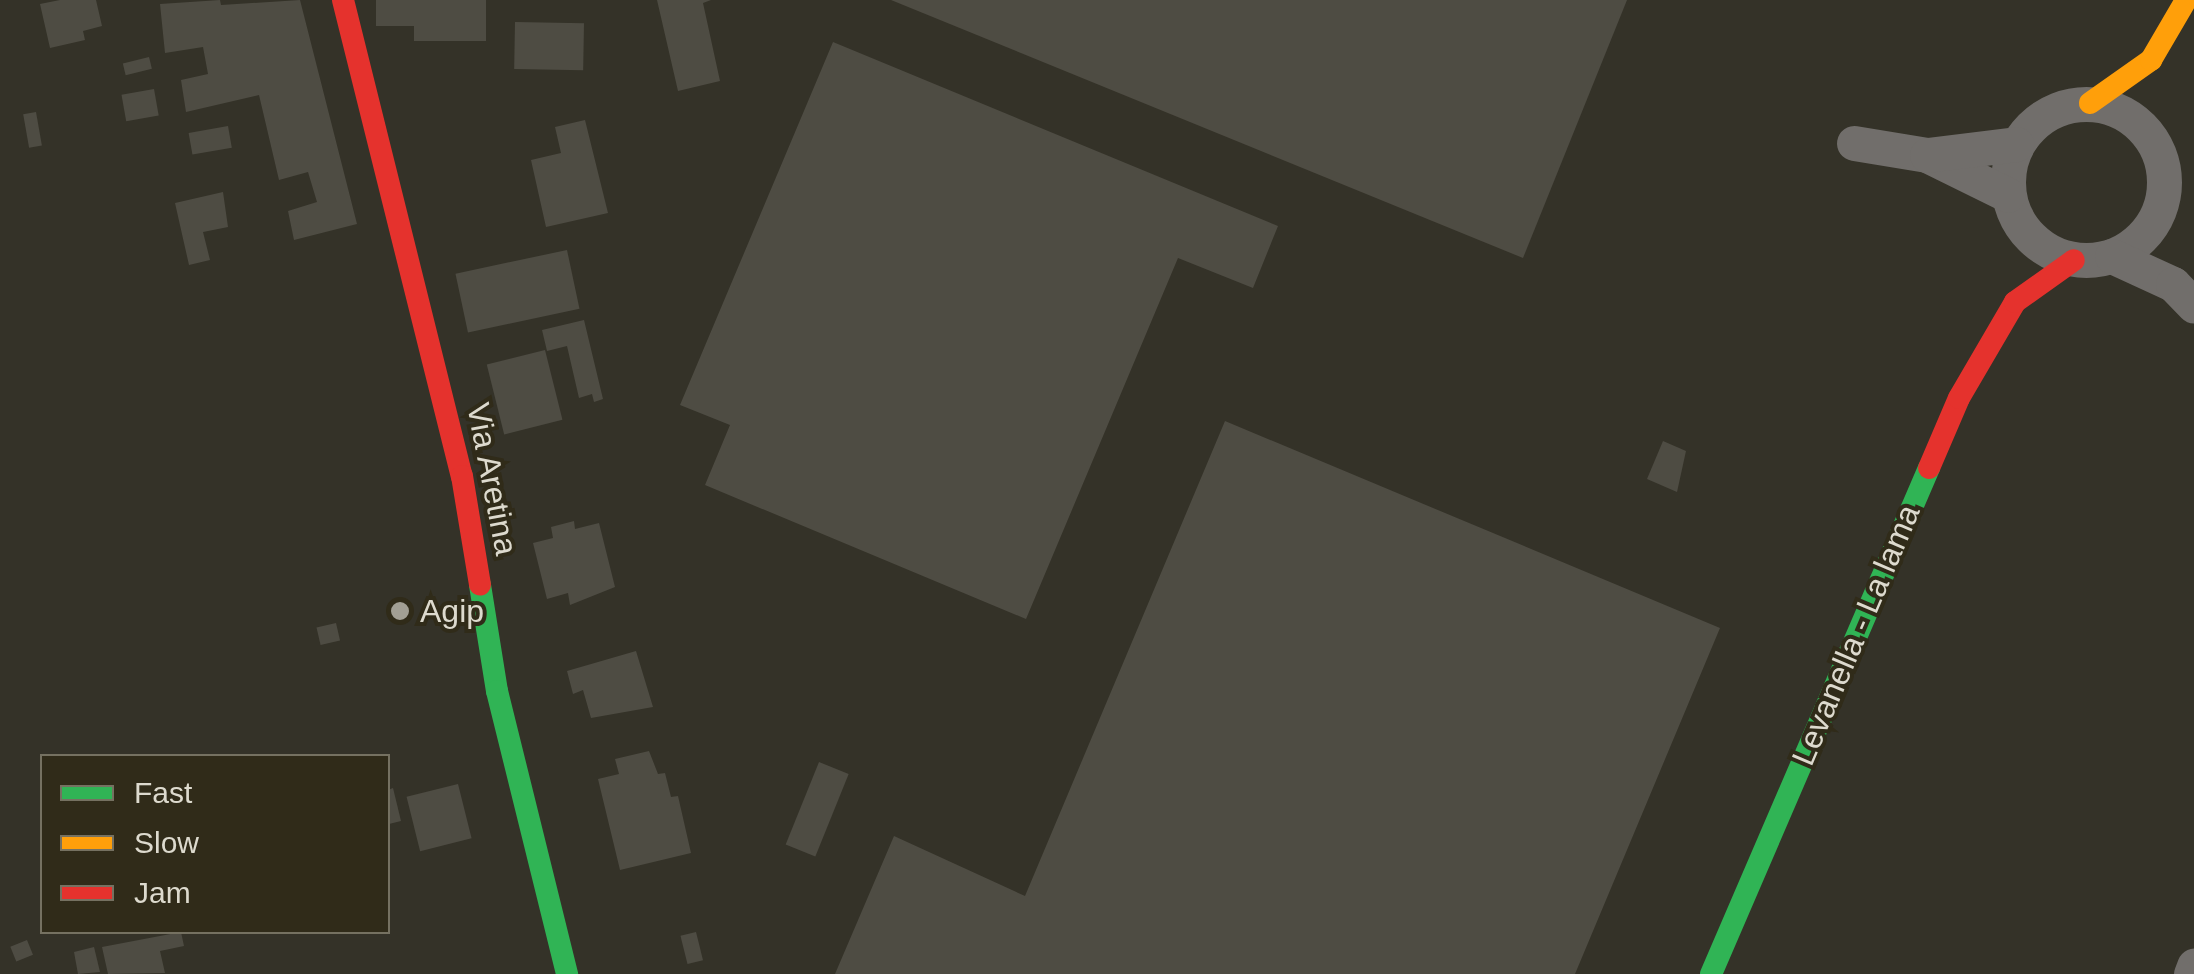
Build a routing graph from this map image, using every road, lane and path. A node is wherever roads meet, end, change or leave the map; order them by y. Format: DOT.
graph roads {
  1 [pos="342,0"];
  2 [pos="2186,0"];
  3 [pos="2157,51"];
  4 [pos="2090,103"];
  5 [pos="2146,130"];
  6 [pos="1854,143"];
  7 [pos="2016,144"];
  8 [pos="1927,155"];
  9 [pos="2008,196"];
  10 [pos="2160,209"];
  11 [pos="2022,228"];
  12 [pos="2112,256"];
  13 [pos="2074,260"];
  14 [pos="2183,295"];
  15 [pos="2015,302"];
  16 [pos="2194,966"];
  17 [pos="568,974"];
  18 [pos="1711,974"];
  19 [pos="2191,974"];
  1 -- 17 [label="street, Via Aretina"];
  2 -- 3 [label="street"];
  3 -- 4 [label="street"];
  3 -- 5 [label="street"];
  4 -- 5 [label="street"];
  4 -- 7 [label="street"];
  5 -- 10 [label="street"];
  6 -- 8 [label="street"];
  7 -- 8 [label="street"];
  7 -- 9 [label="street"];
  8 -- 9 [label="street"];
  9 -- 11 [label="street, Levanella - La lama"];
  10 -- 12 [label="street"];
  10 -- 14 [label="street"];
  11 -- 13 [label="street"];
  11 -- 15 [label="street, Levanella - La lama"];
  12 -- 13 [label="street, Levanella - La lama"];
  12 -- 14 [label="street"];
  13 -- 15 [label="street, Levanella - La lama"];
  15 -- 18 [label="street, Levanella - La lama"];
  16 -- 19 [label="street"];
}
